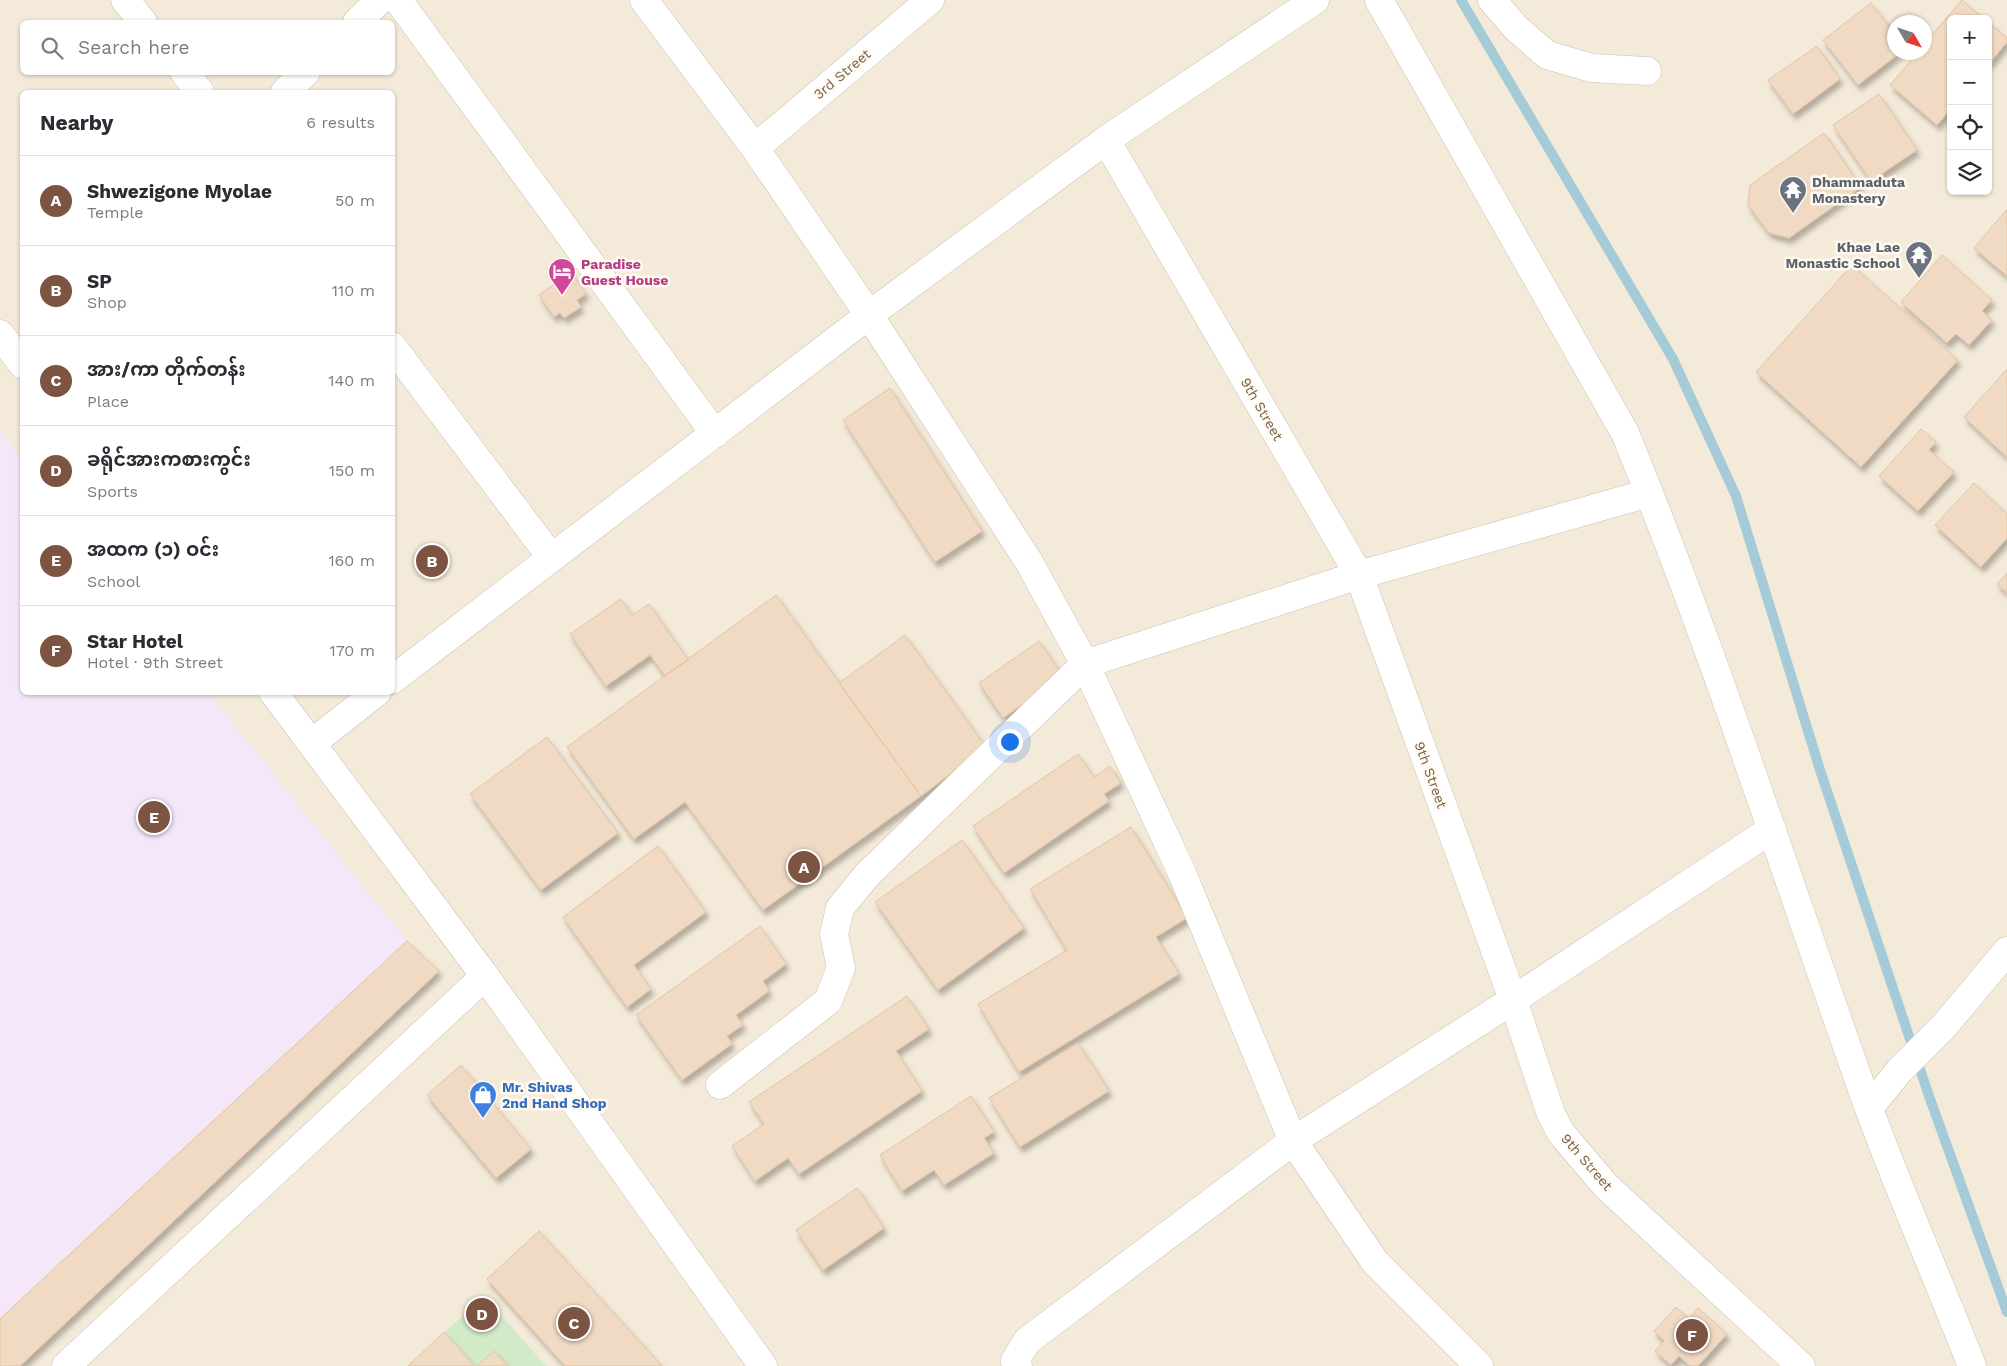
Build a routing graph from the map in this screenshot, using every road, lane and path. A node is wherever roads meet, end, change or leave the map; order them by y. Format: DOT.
graph roads {
  1 [pos="125,0"];
  2 [pos="380,0"];
  3 [pos="398,0"];
  4 [pos="644,0"];
  5 [pos="930,0"];
  6 [pos="1315,0"];
  7 [pos="1379,0"];
  8 [pos="1492,0"];
  9 [pos="141,20"];
  10 [pos="359,20"];
  11 [pos="1647,71"];
  12 [pos="186,75"];
  13 [pos="303,75"];
  14 [pos="198,90"];
  15 [pos="287,90"];
  16 [pos="1106,140"];
  17 [pos="755,148"];
  18 [pos="869,315"];
  19 [pos="9,334"];
  20 [pos="395,350"];
  21 [pos="20,359"];
  22 [pos="715,434"];
  23 [pos="1649,493"];
  24 [pos="551,558"];
  25 [pos="1359,575"];
  26 [pos="1085,664"];
  27 [pos="395,678"];
  28 [pos="274,695"];
  29 [pos="373,695"];
  30 [pos="312,743"];
  31 [pos="1772,829"];
  32 [pos="2007,951"];
  33 [pos="485,976"];
  34 [pos="1513,1000"];
  35 [pos="720,1085"];
  36 [pos="1869,1108"];
  37 [pos="1293,1141"];
  38 [pos="66,1366"];
  39 [pos="763,1366"];
  40 [pos="1018,1366"];
  41 [pos="1479,1366"];
  42 [pos="1801,1366"];
  43 [pos="1972,1366"];
  1 -- 9 [label="street"];
  2 -- 10 [label="street"];
  3 -- 22 [label="street"];
  4 -- 17 [label="street"];
  5 -- 17 [label="street, 3rd Street"];
  6 -- 16 [label="street"];
  7 -- 23 [label="street"];
  8 -- 11 [label="street"];
  12 -- 14 [label="street"];
  13 -- 15 [label="street"];
  16 -- 18 [label="street"];
  16 -- 25 [label="street, 9th Street"];
  17 -- 18 [label="street"];
  18 -- 22 [label="street"];
  18 -- 26 [label="street"];
  19 -- 21 [label="street"];
  20 -- 24 [label="street"];
  22 -- 24 [label="street"];
  23 -- 25 [label="street"];
  23 -- 31 [label="street"];
  24 -- 27 [label="street"];
  25 -- 26 [label="street"];
  25 -- 34 [label="street, 9th Street"];
  26 -- 35 [label="street"];
  26 -- 37 [label="street"];
  28 -- 30 [label="street"];
  29 -- 30 [label="street"];
  30 -- 33 [label="street"];
  31 -- 34 [label="street"];
  31 -- 36 [label="street"];
  32 -- 36 [label="street"];
  33 -- 38 [label="street"];
  33 -- 39 [label="street"];
  34 -- 37 [label="street"];
  34 -- 42 [label="street, 9th Street"];
  36 -- 43 [label="street"];
  37 -- 40 [label="street"];
  37 -- 41 [label="street"];
}
